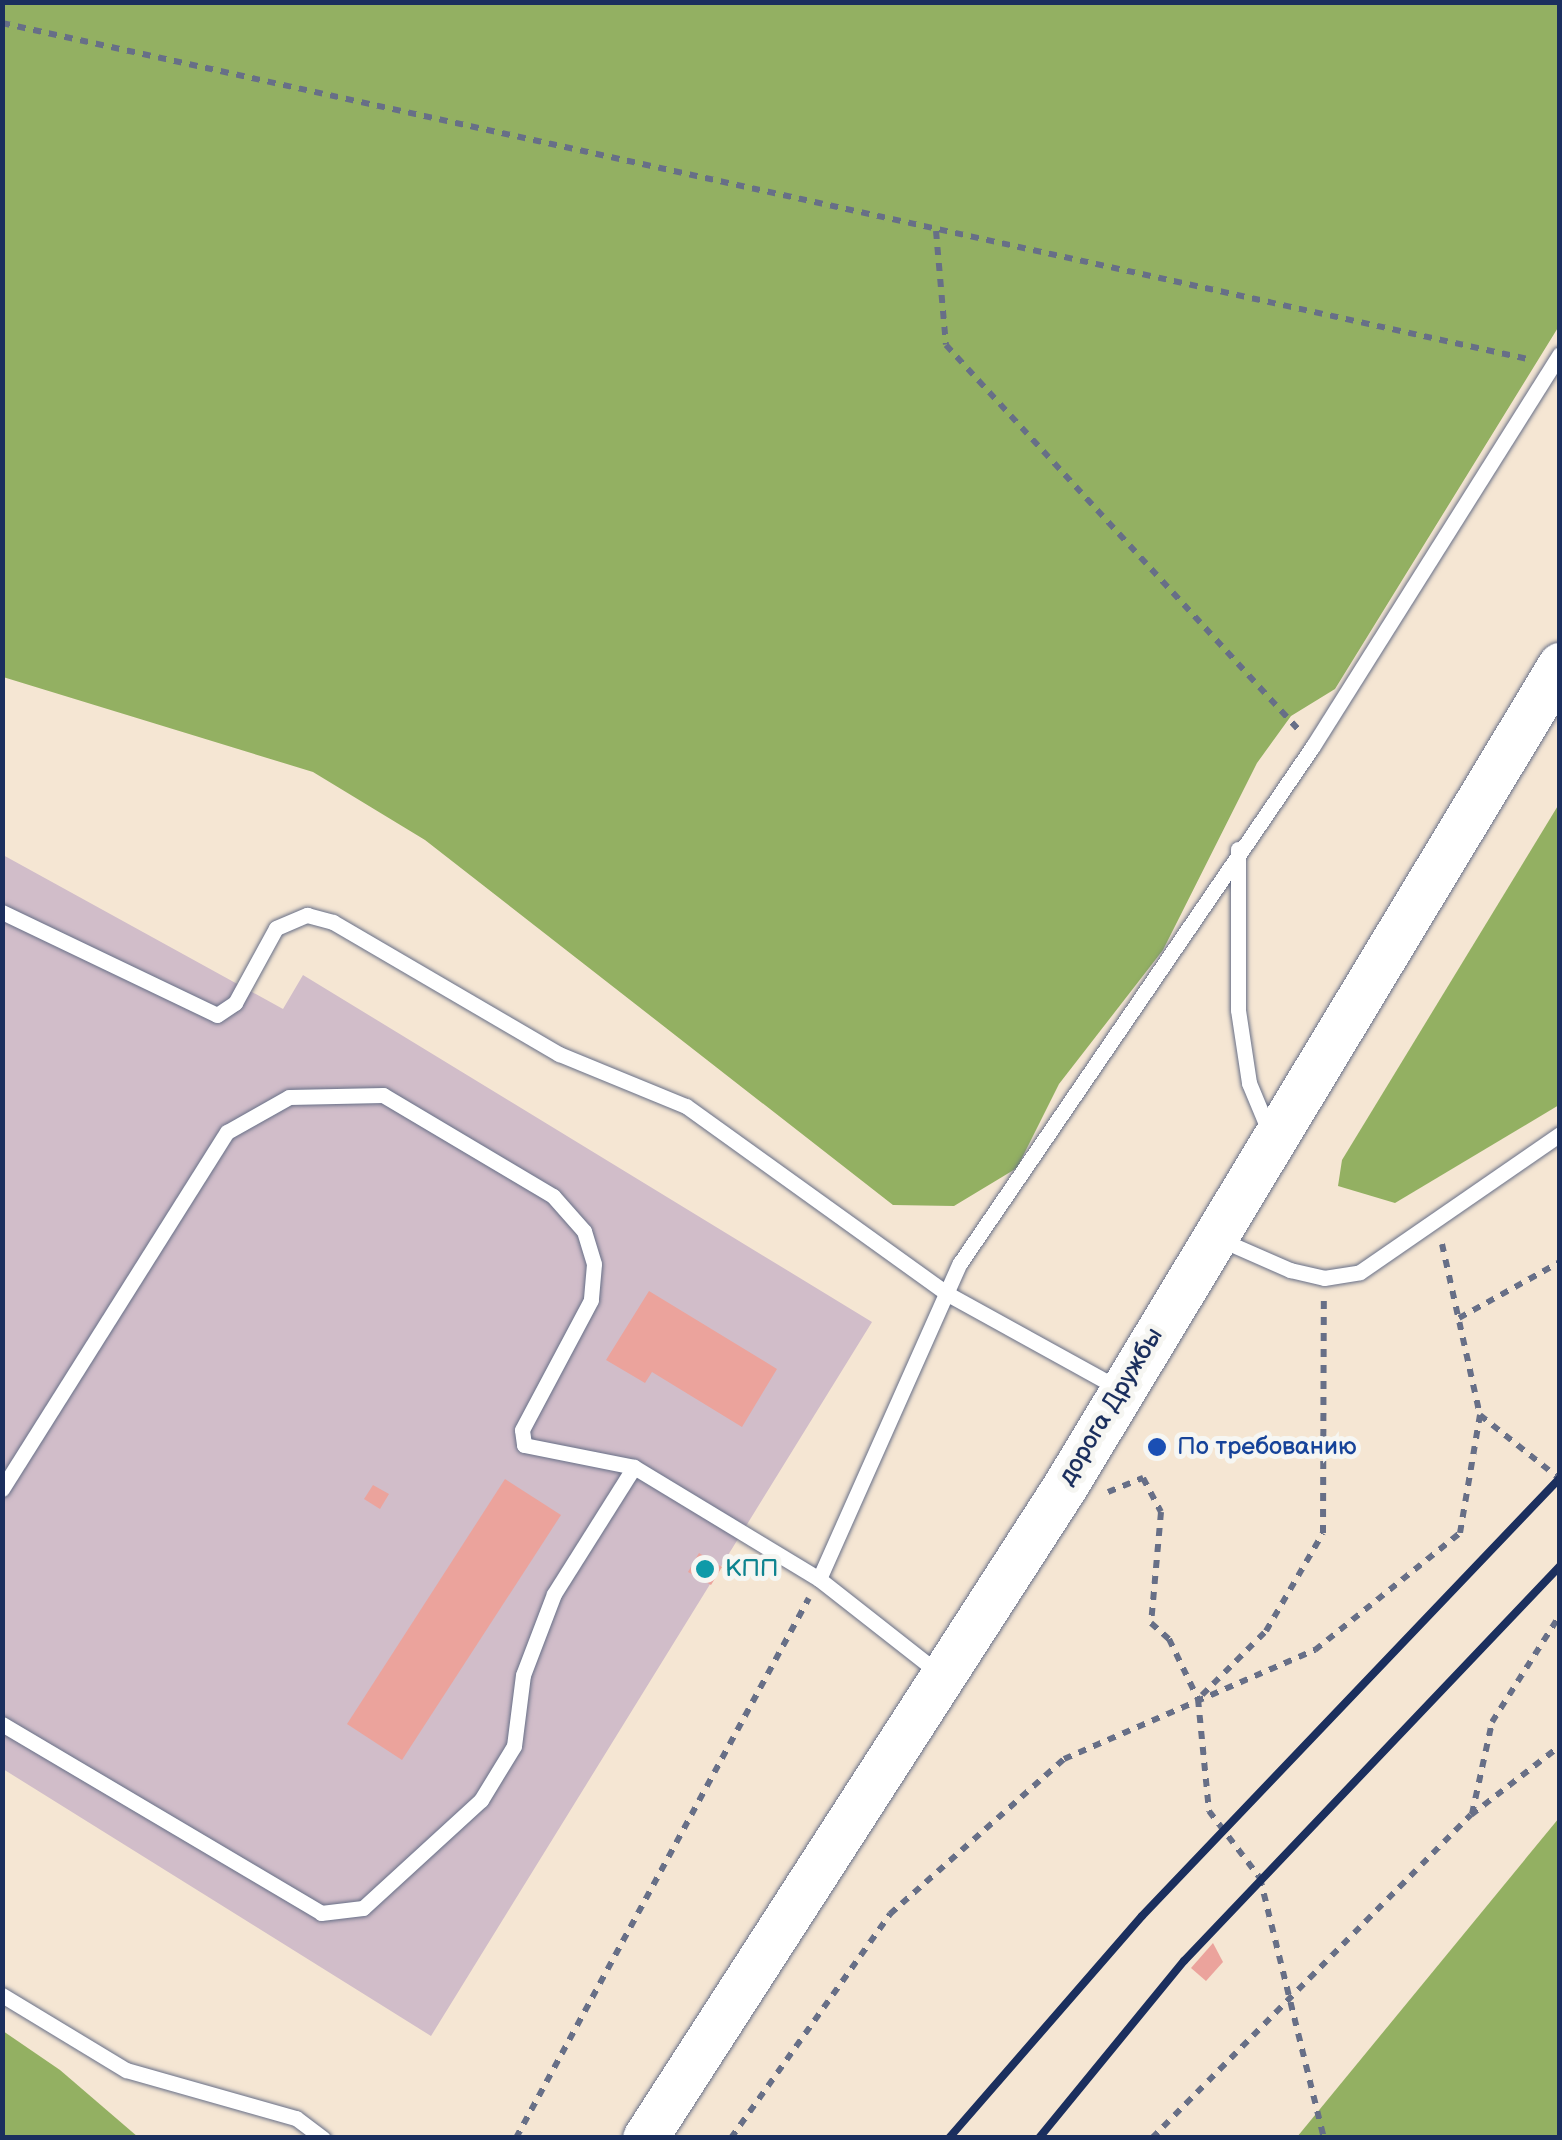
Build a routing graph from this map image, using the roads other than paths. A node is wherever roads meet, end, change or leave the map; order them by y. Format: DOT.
graph roads {
  1 [pos="1556,360"];
  2 [pos="1560,665"];
  3 [pos="1238,850"];
  4 [pos="2,912"];
  5 [pos="1271,1134"];
  6 [pos="1560,1134"];
  7 [pos="1213,1236"];
  8 [pos="946,1293"];
  9 [pos="1121,1390"];
  10 [pos="634,1467"];
  11 [pos="2,1489"];
  12 [pos="819,1579"];
  13 [pos="942,1675"];
  14 [pos="2,1724"];
  15 [pos="2,1995"];
  16 [pos="323,2138"];
  17 [pos="644,2138"];
  1 -- 3 [label="lane"];
  2 -- 5 [label="main road, дорога Дружбы"];
  3 -- 5 [label="lane"];
  3 -- 8 [label="lane"];
  4 -- 8 [label="lane"];
  5 -- 7 [label="main road, дорога Дружбы"];
  6 -- 7 [label="lane"];
  7 -- 9 [label="main road, дорога Дружбы"];
  8 -- 9 [label="lane"];
  8 -- 12 [label="lane"];
  9 -- 13 [label="main road, дорога Дружбы"];
  10 -- 11 [label="lane"];
  10 -- 12 [label="lane"];
  10 -- 14 [label="lane"];
  12 -- 13 [label="lane"];
  13 -- 17 [label="main road, дорога Дружбы"];
  15 -- 16 [label="lane"];
}
